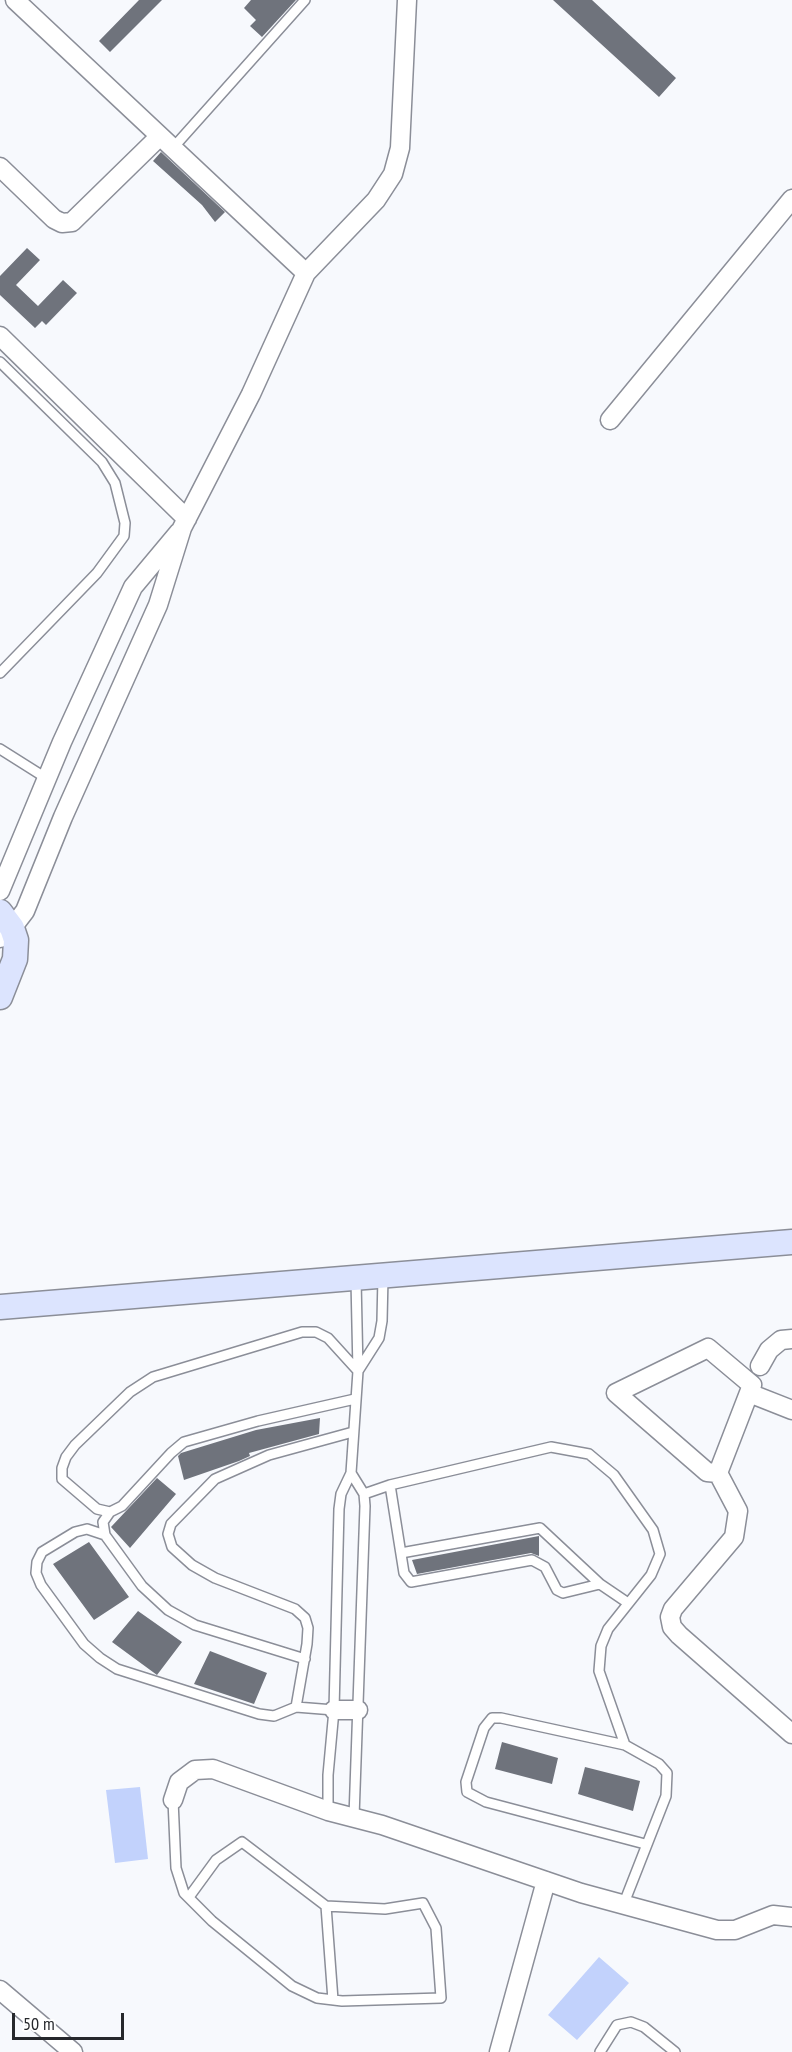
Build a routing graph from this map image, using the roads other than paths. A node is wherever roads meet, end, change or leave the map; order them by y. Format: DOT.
graph roads {
  1 [pos="15,0"];
  2 [pos="305,0"];
  3 [pos="407,0"];
  4 [pos="166,143"];
  5 [pos="2,174"];
  6 [pos="792,199"];
  7 [pos="306,273"];
  8 [pos="0,336"];
  9 [pos="0,362"];
  10 [pos="610,420"];
  11 [pos="185,524"];
  12 [pos="102,652"];
  13 [pos="131,666"];
  14 [pos="0,673"];
  15 [pos="62,742"];
  16 [pos="0,749"];
  17 [pos="92,753"];
  18 [pos="46,778"];
  19 [pos="33,813"];
  20 [pos="59,827"];
  21 [pos="0,891"];
  22 [pos="4,926"];
  23 [pos="0,998"];
  24 [pos="791,1242"];
  25 [pos="383,1277"];
  26 [pos="356,1280"];
  27 [pos="0,1307"];
  28 [pos="792,1340"];
  29 [pos="760,1366"];
  30 [pos="358,1371"];
  31 [pos="748,1394"];
  32 [pos="355,1399"];
  33 [pos="792,1410"];
  34 [pos="353,1432"];
  35 [pos="351,1473"];
  36 [pos="718,1473"];
  37 [pos="390,1485"];
  38 [pos="364,1494"];
  39 [pos="110,1512"];
  40 [pos="105,1534"];
  41 [pos="401,1553"];
  42 [pos="600,1584"];
  43 [pos="628,1603"];
  44 [pos="304,1659"];
  45 [pos="296,1707"];
  46 [pos="334,1710"];
  47 [pos="358,1710"];
  48 [pos="792,1734"];
  49 [pos="625,1744"];
  50 [pos="173,1800"];
  51 [pos="328,1811"];
  52 [pos="354,1817"];
  53 [pos="645,1844"];
  54 [pos="546,1881"];
  55 [pos="189,1897"];
  56 [pos="624,1903"];
  57 [pos="326,1906"];
  58 [pos="792,1917"];
  59 [pos="0,1990"];
  60 [pos="333,2000"];
  61 [pos="73,2052"];
  62 [pos="500,2052"];
  63 [pos="600,2052"];
  64 [pos="675,2052"];
  1 -- 4 [label="street"];
  2 -- 4 [label="lane"];
  3 -- 7 [label="street"];
  4 -- 5 [label="street"];
  4 -- 7 [label="street"];
  6 -- 10 [label="street"];
  7 -- 11 [label="street"];
  8 -- 11 [label="street"];
  9 -- 14 [label="lane"];
  11 -- 12 [label="street"];
  11 -- 13 [label="street"];
  12 -- 13 [label="street"];
  12 -- 15 [label="street"];
  13 -- 17 [label="street"];
  15 -- 17 [label="street"];
  15 -- 18 [label="street"];
  16 -- 18 [label="lane"];
  17 -- 20 [label="street"];
  18 -- 19 [label="street"];
  19 -- 20 [label="street"];
  19 -- 21 [label="street"];
  20 -- 22 [label="street"];
  22 -- 23 [label="street"];
  24 -- 25 [label="street"];
  25 -- 26 [label="street"];
  25 -- 30 [label="lane"];
  26 -- 27 [label="street"];
  26 -- 30 [label="lane"];
  28 -- 29 [label="street"];
  30 -- 32 [label="lane"];
  30 -- 39 [label="lane"];
  31 -- 33 [label="street"];
  31 -- 36 [label="street"];
  31 -- 36 [label="street"];
  32 -- 34 [label="lane"];
  32 -- 39 [label="lane"];
  34 -- 35 [label="lane"];
  34 -- 44 [label="lane"];
  35 -- 38 [label="lane"];
  35 -- 46 [label="lane"];
  36 -- 48 [label="street"];
  37 -- 38 [label="lane"];
  37 -- 41 [label="lane"];
  37 -- 43 [label="lane"];
  38 -- 47 [label="lane"];
  39 -- 40 [label="lane"];
  40 -- 44 [label="lane"];
  40 -- 45 [label="lane"];
  41 -- 42 [label="lane"];
  41 -- 42 [label="lane"];
  42 -- 43 [label="lane"];
  43 -- 49 [label="lane"];
  44 -- 45 [label="lane"];
  45 -- 46 [label="lane"];
  46 -- 47 [label="street"];
  46 -- 51 [label="lane"];
  47 -- 52 [label="lane"];
  49 -- 53 [label="lane"];
  49 -- 53 [label="lane"];
  50 -- 51 [label="street"];
  50 -- 55 [label="lane"];
  51 -- 52 [label="street"];
  52 -- 54 [label="street"];
  53 -- 56 [label="lane"];
  54 -- 56 [label="street"];
  54 -- 62 [label="street"];
  55 -- 57 [label="lane"];
  55 -- 60 [label="lane"];
  56 -- 58 [label="street"];
  57 -- 60 [label="lane"];
  57 -- 60 [label="lane"];
  59 -- 61 [label="street"];
  63 -- 64 [label="lane"];
}
